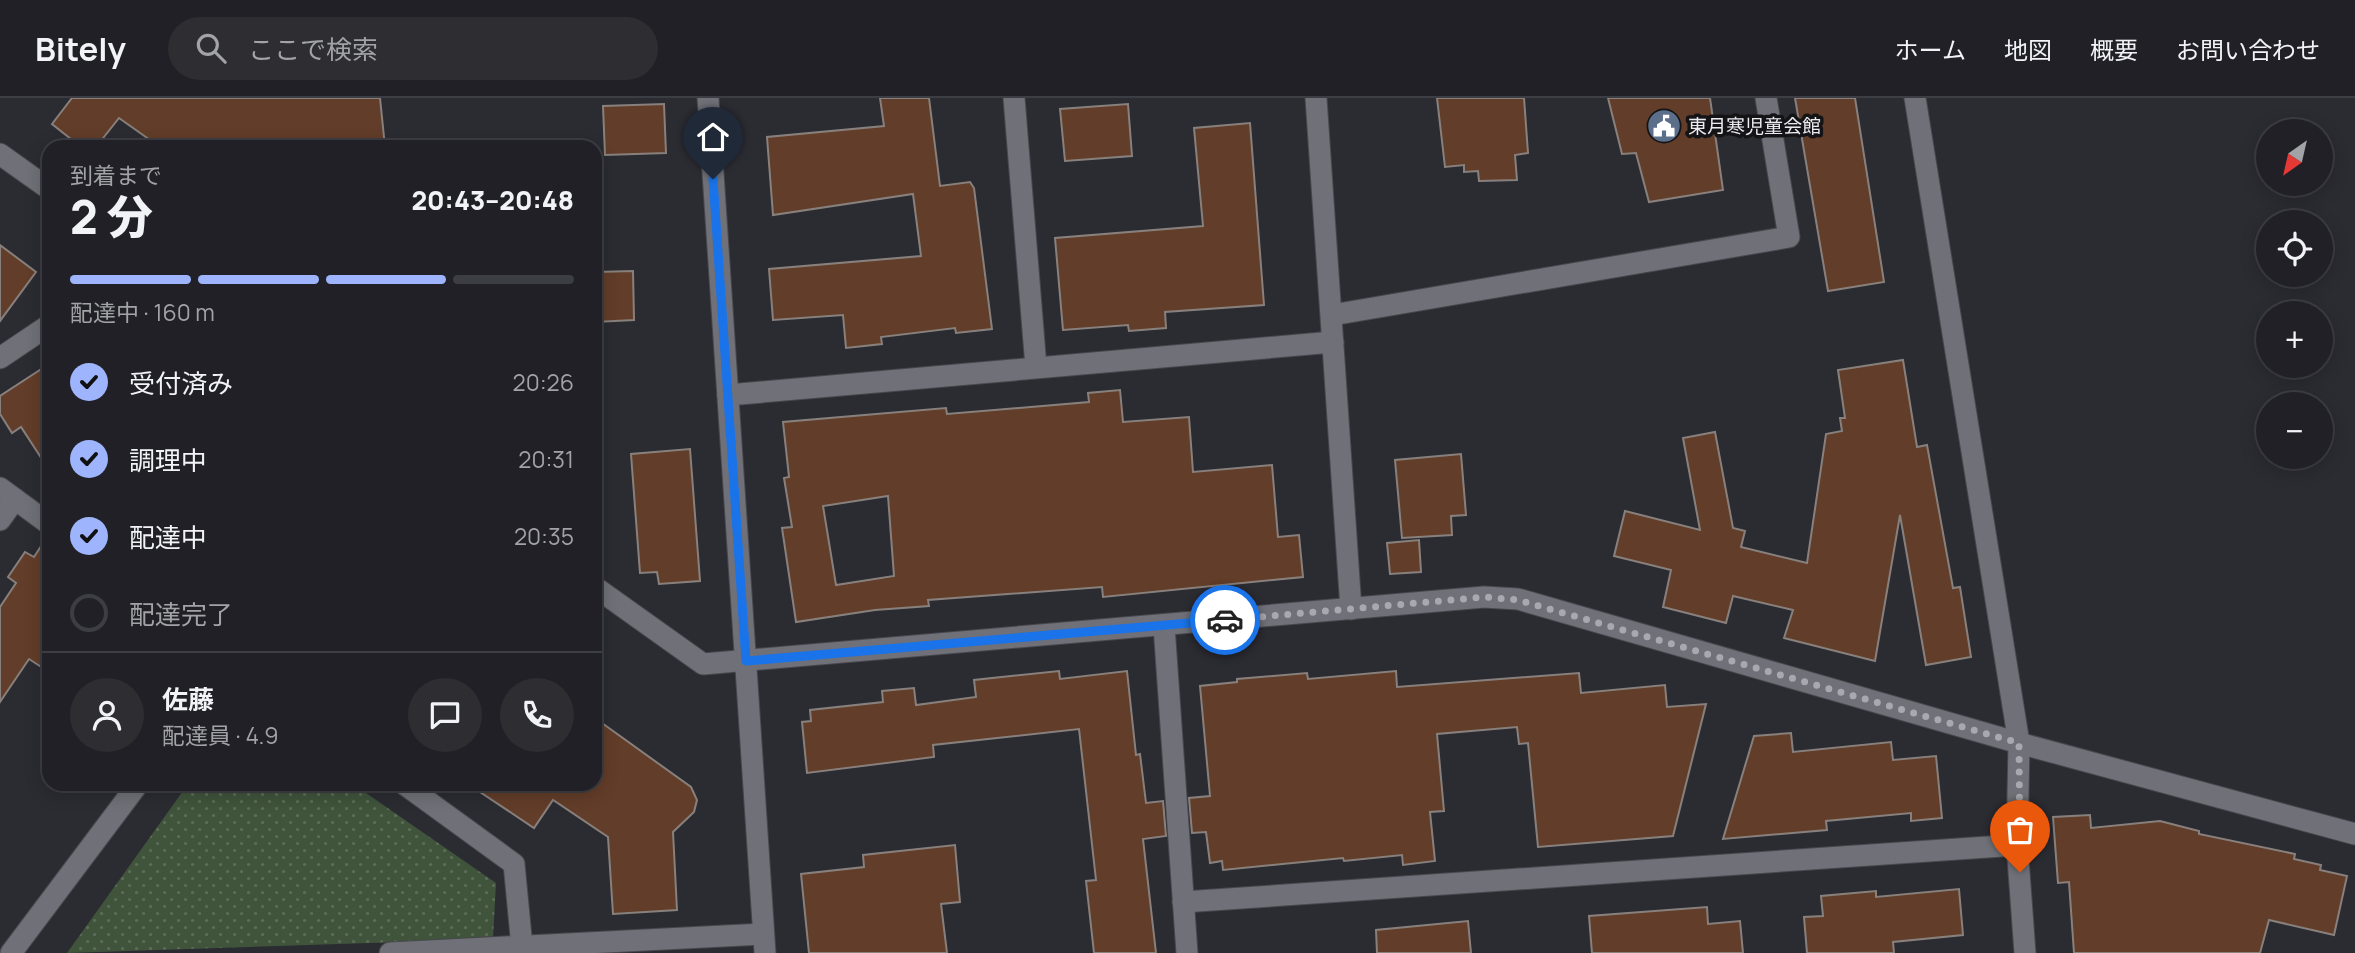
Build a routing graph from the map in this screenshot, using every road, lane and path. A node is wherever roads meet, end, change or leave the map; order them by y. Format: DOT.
graph roads {
  1 [pos="708,98"];
  2 [pos="1014,98"];
  3 [pos="1316,98"];
  4 [pos="1766,98"];
  5 [pos="1915,98"];
  6 [pos="0,154"];
  7 [pos="42,184"];
  8 [pos="1332,315"];
  9 [pos="42,330"];
  10 [pos="1332,342"];
  11 [pos="0,358"];
  12 [pos="1036,367"];
  13 [pos="728,395"];
  14 [pos="8,494"];
  15 [pos="42,519"];
  16 [pos="0,520"];
  17 [pos="602,592"];
  18 [pos="1351,608"];
  19 [pos="1164,626"];
  20 [pos="746,661"];
  21 [pos="2019,743"];
  22 [pos="133,791"];
  23 [pos="414,791"];
  24 [pos="2355,834"];
  25 [pos="2017,845"];
  26 [pos="1183,902"];
  27 [pos="764,944"];
  28 [pos="523,947"];
  29 [pos="11,953"];
  30 [pos="390,953"];
  31 [pos="1187,953"];
  32 [pos="2025,953"];
  1 -- 13 [label="street"];
  2 -- 12 [label="street"];
  3 -- 8 [label="street"];
  4 -- 8 [label="street"];
  5 -- 21 [label="street"];
  6 -- 7 [label="street"];
  8 -- 10 [label="street"];
  9 -- 11 [label="street"];
  10 -- 12 [label="street"];
  10 -- 18 [label="street"];
  12 -- 13 [label="street"];
  13 -- 20 [label="street"];
  14 -- 15 [label="street"];
  14 -- 16 [label="street"];
  17 -- 20 [label="street"];
  18 -- 19 [label="street"];
  18 -- 21 [label="street"];
  19 -- 20 [label="street"];
  19 -- 26 [label="street"];
  20 -- 27 [label="street"];
  21 -- 24 [label="street"];
  21 -- 25 [label="street"];
  22 -- 29 [label="street"];
  23 -- 28 [label="street"];
  25 -- 26 [label="street"];
  25 -- 32 [label="street"];
  26 -- 31 [label="street"];
  27 -- 28 [label="street"];
  28 -- 30 [label="street"];
}
